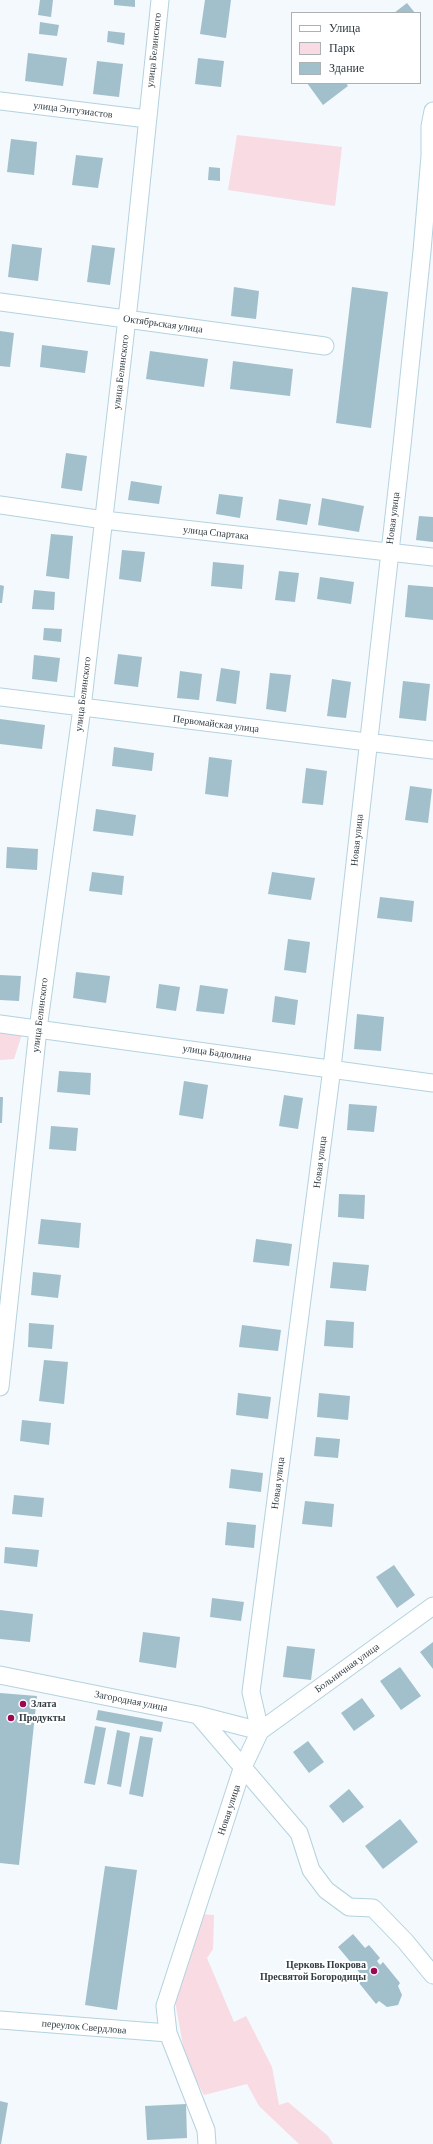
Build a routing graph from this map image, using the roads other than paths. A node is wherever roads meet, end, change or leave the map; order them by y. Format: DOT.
graph roads {
  1 [pos="160,0"];
  2 [pos="0,101"];
  3 [pos="433,111"];
  4 [pos="147,119"];
  5 [pos="0,302"];
  6 [pos="127,319"];
  7 [pos="325,346"];
  8 [pos="0,505"];
  9 [pos="104,520"];
  10 [pos="389,552"];
  11 [pos="433,557"];
  12 [pos="0,697"];
  13 [pos="82,708"];
  14 [pos="368,743"];
  15 [pos="433,750"];
  16 [pos="0,1024"];
  17 [pos="38,1029"];
  18 [pos="332,1068"];
  19 [pos="433,1083"];
  20 [pos="0,1387"];
  21 [pos="433,1606"];
  22 [pos="0,1675"];
  23 [pos="198,1715"];
  24 [pos="260,1731"];
  25 [pos="242,1769"];
  26 [pos="433,1975"];
  27 [pos="0,2020"];
  28 [pos="168,2033"];
  29 [pos="207,2144"];
  1 -- 4 [label="street, улица Белинского"];
  2 -- 4 [label="street, улица Энтузиастов"];
  3 -- 10 [label="street, Новая улица"];
  4 -- 6 [label="street, улица Белинского"];
  5 -- 6 [label="street, Октябрьская улица"];
  6 -- 7 [label="street, Октябрьская улица"];
  6 -- 9 [label="street, улица Белинского"];
  8 -- 9 [label="street, улица Спартака"];
  9 -- 10 [label="street, улица Спартака"];
  9 -- 13 [label="street, улица Белинского"];
  10 -- 11 [label="street, улица Спартака"];
  10 -- 14 [label="street, Новая улица"];
  12 -- 13 [label="street, Первомайская улица"];
  13 -- 14 [label="street, Первомайская улица"];
  13 -- 17 [label="street, улица Белинского"];
  14 -- 15 [label="street, Первомайская улица"];
  14 -- 18 [label="street, Новая улица"];
  16 -- 17 [label="street, улица Бадюлина"];
  17 -- 18 [label="street, улица Бадюлина"];
  17 -- 20 [label="street, улица Белинского"];
  18 -- 19 [label="street, улица Бадюлина"];
  18 -- 24 [label="street, Новая улица"];
  21 -- 24 [label="street, Больничная улица"];
  22 -- 23 [label="street, Загородная улица"];
  23 -- 24 [label="street, Загородная улица"];
  23 -- 25 [label="street"];
  24 -- 25 [label="street, Новая улица"];
  25 -- 26 [label="street"];
  25 -- 28 [label="street, Новая улица"];
  27 -- 28 [label="street, переулок Свердлова"];
  28 -- 29 [label="street, Новая улица"];
}
